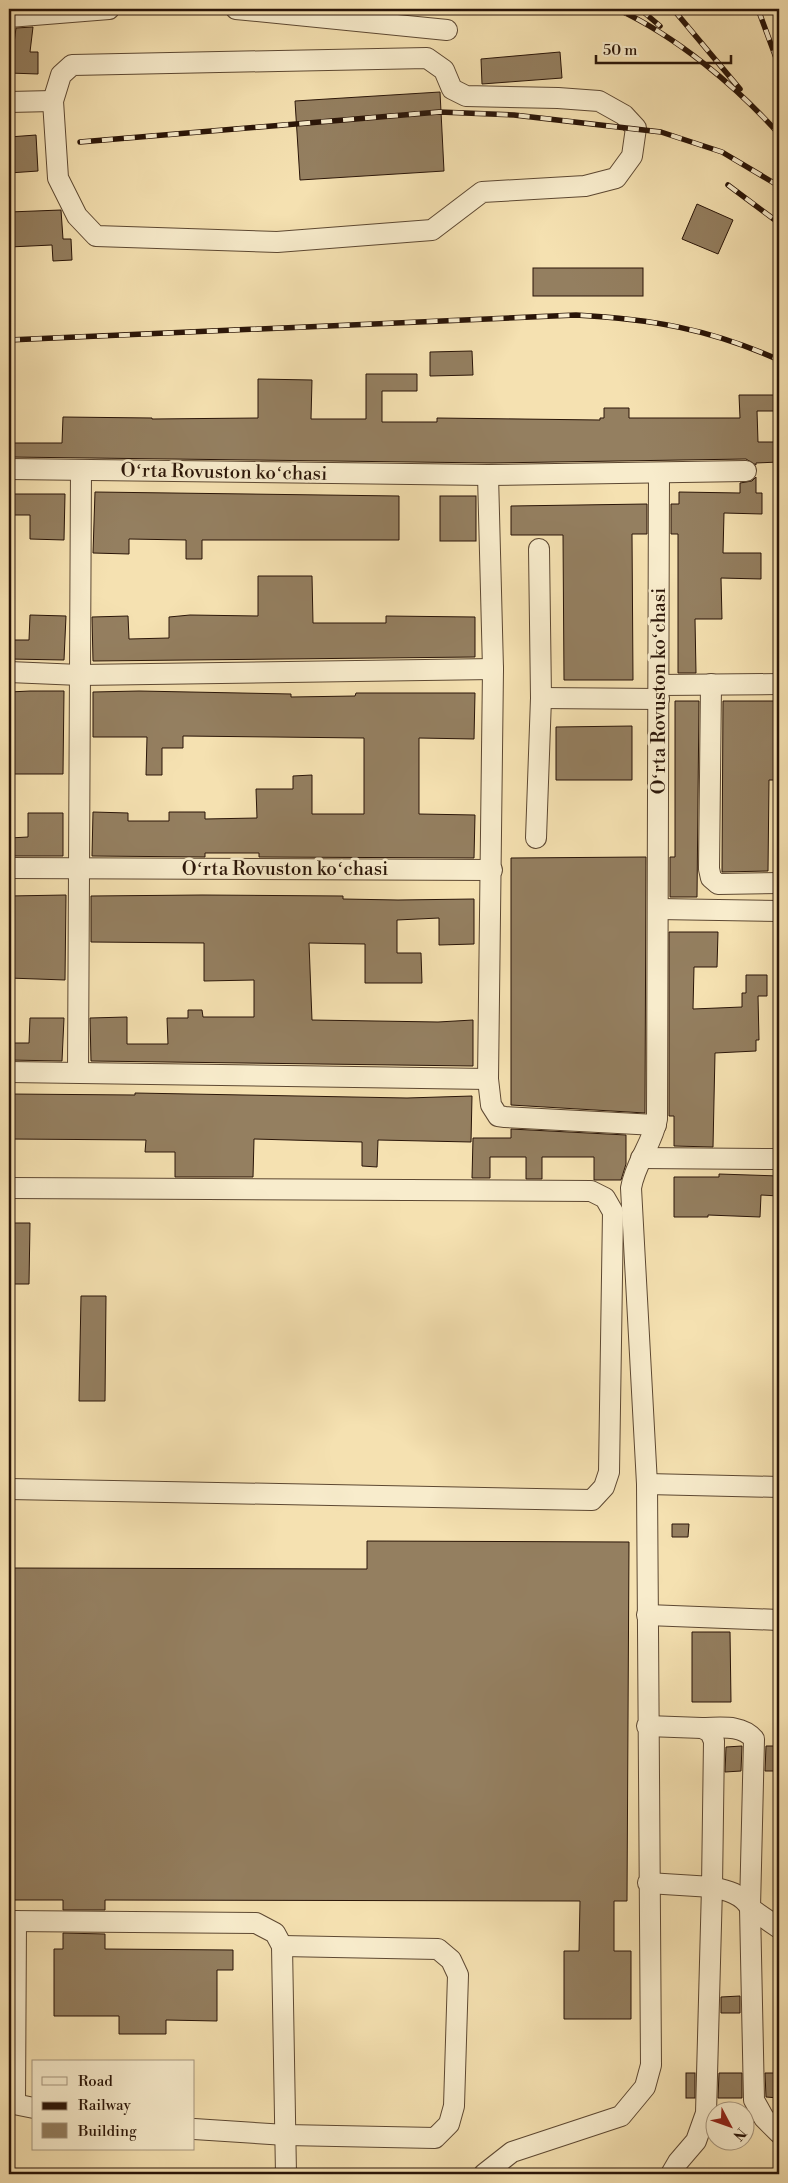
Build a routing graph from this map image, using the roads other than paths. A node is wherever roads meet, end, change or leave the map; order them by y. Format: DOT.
graph roads {
  1 [pos="109,9"];
  2 [pos="236,9"];
  3 [pos="9,17"];
  4 [pos="448,30"];
  5 [pos="53,101"];
  6 [pos="9,102"];
  7 [pos="9,469"];
  8 [pos="81,470"];
  9 [pos="746,471"];
  10 [pos="659,473"];
  11 [pos="488,475"];
  12 [pos="540,549"];
  13 [pos="493,669"];
  14 [pos="9,672"];
  15 [pos="80,675"];
  16 [pos="711,684"];
  17 [pos="779,684"];
  18 [pos="659,692"];
  19 [pos="541,698"];
  20 [pos="536,838"];
  21 [pos="9,868"];
  22 [pos="79,869"];
  23 [pos="492,870"];
  24 [pos="779,883"];
  25 [pos="658,909"];
  26 [pos="779,911"];
  27 [pos="9,1072"];
  28 [pos="78,1072"];
  29 [pos="488,1079"];
  30 [pos="656,1125"];
  31 [pos="641,1158"];
  32 [pos="779,1159"];
  33 [pos="9,1188"];
  34 [pos="647,1484"];
  35 [pos="779,1487"];
  36 [pos="9,1489"];
  37 [pos="647,1615"];
  38 [pos="779,1620"];
  39 [pos="647,1726"];
  40 [pos="702,1728"];
  41 [pos="648,1882"];
  42 [pos="712,1887"];
  43 [pos="750,1908"];
  44 [pos="12,1921"];
  45 [pos="779,1928"];
  46 [pos="282,1946"];
  47 [pos="19,2105"];
  48 [pos="195,2129"];
  49 [pos="779,2133"];
  50 [pos="286,2135"];
  51 [pos="286,2174"];
  52 [pos="484,2174"];
  53 [pos="672,2174"];
  1 -- 3 [label="street"];
  2 -- 4 [label="street"];
  5 -- 5 [label="street"];
  5 -- 6 [label="street"];
  7 -- 8 [label="street, Oʻrta Rovuston koʻchasi"];
  8 -- 11 [label="street, Oʻrta Rovuston koʻchasi"];
  8 -- 15 [label="street"];
  9 -- 10 [label="street, Oʻrta Rovuston koʻchasi"];
  10 -- 11 [label="street, Oʻrta Rovuston koʻchasi"];
  10 -- 18 [label="street, Oʻrta Rovuston koʻchasi"];
  11 -- 13 [label="street"];
  12 -- 19 [label="street"];
  13 -- 15 [label="street"];
  13 -- 23 [label="street"];
  14 -- 15 [label="street"];
  15 -- 22 [label="street"];
  16 -- 17 [label="street"];
  16 -- 18 [label="street"];
  16 -- 24 [label="street"];
  18 -- 19 [label="street"];
  18 -- 25 [label="street, Oʻrta Rovuston koʻchasi"];
  19 -- 20 [label="street"];
  21 -- 22 [label="street, Oʻrta Rovuston koʻchasi"];
  22 -- 23 [label="street, Oʻrta Rovuston koʻchasi"];
  22 -- 28 [label="street"];
  23 -- 29 [label="street"];
  25 -- 26 [label="street"];
  25 -- 30 [label="street, Oʻrta Rovuston koʻchasi"];
  27 -- 28 [label="street"];
  28 -- 29 [label="street"];
  29 -- 30 [label="street"];
  30 -- 31 [label="street, Oʻrta Rovuston koʻchasi"];
  31 -- 32 [label="street"];
  31 -- 34 [label="street, Oʻrta Rovuston koʻchasi"];
  33 -- 36 [label="street"];
  34 -- 35 [label="street"];
  34 -- 37 [label="street, Oʻrta Rovuston koʻchasi"];
  37 -- 38 [label="street"];
  37 -- 39 [label="street, Oʻrta Rovuston koʻchasi"];
  39 -- 40 [label="street"];
  39 -- 41 [label="street, Oʻrta Rovuston koʻchasi"];
  40 -- 42 [label="street"];
  40 -- 43 [label="street"];
  41 -- 42 [label="street"];
  41 -- 52 [label="street, Oʻrta Rovuston koʻchasi"];
  42 -- 43 [label="street"];
  42 -- 53 [label="street"];
  43 -- 45 [label="street"];
  43 -- 49 [label="street"];
  44 -- 46 [label="street"];
  44 -- 47 [label="street"];
  46 -- 50 [label="street"];
  46 -- 50 [label="street"];
  48 -- 50 [label="street"];
  50 -- 51 [label="street"];
}
